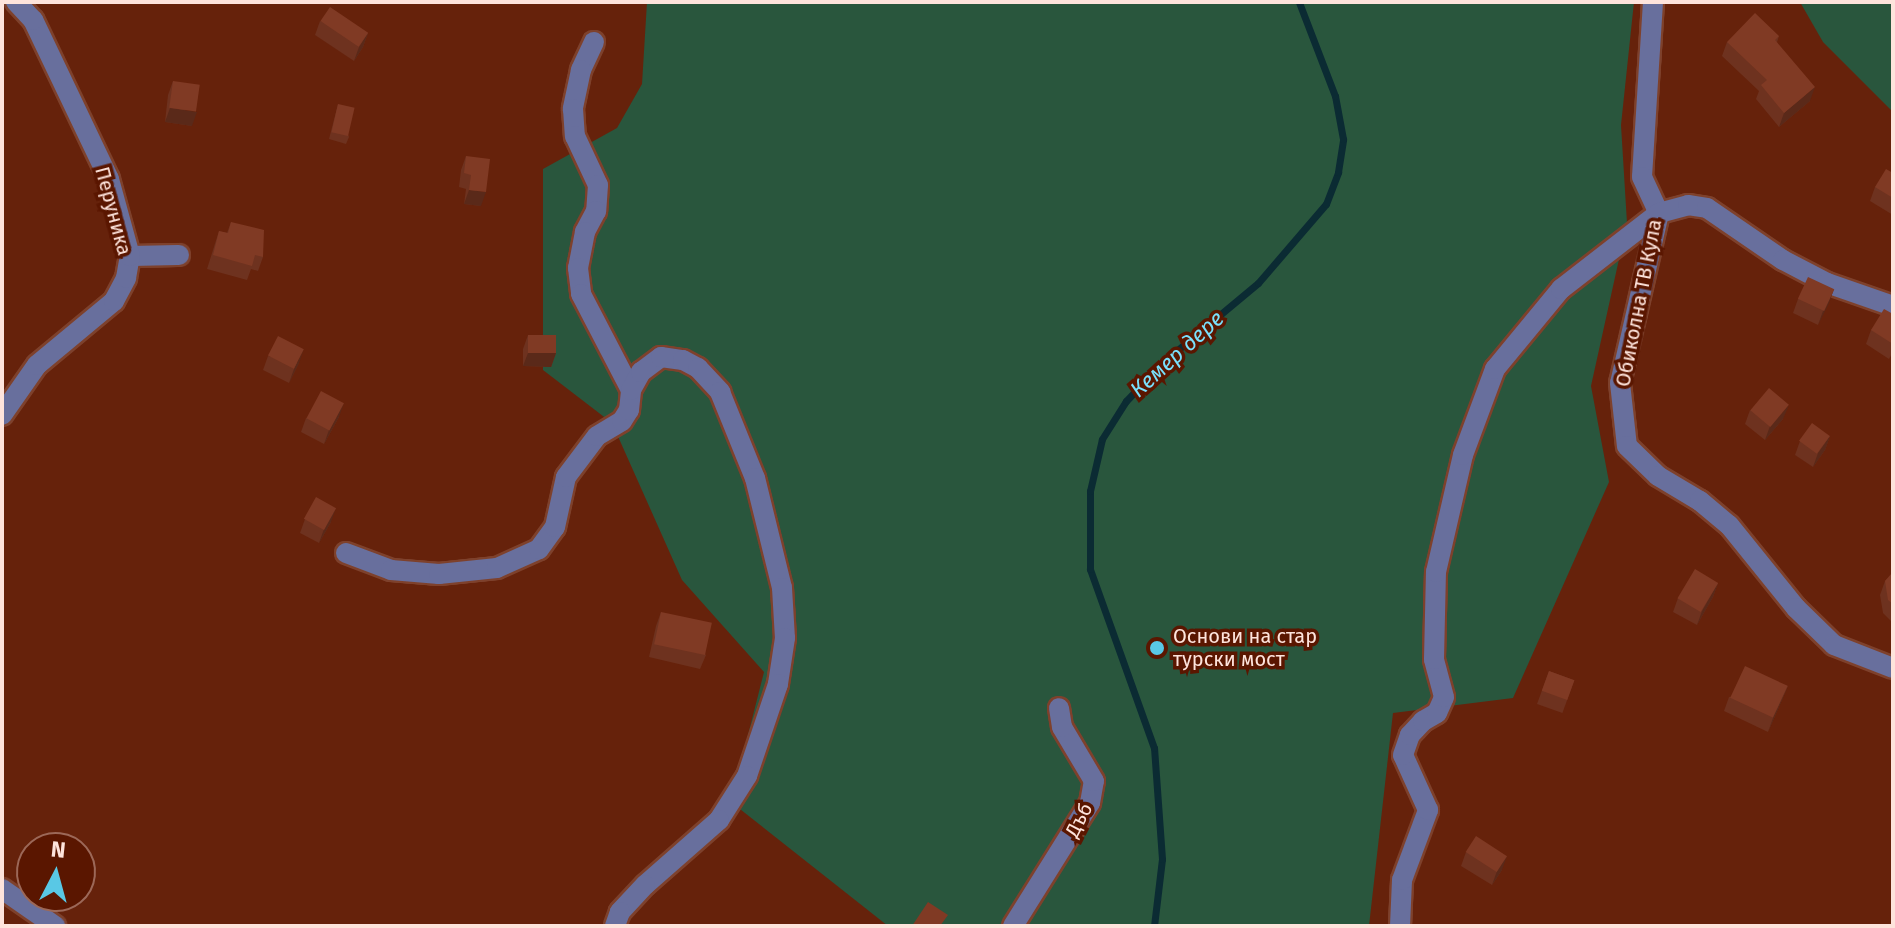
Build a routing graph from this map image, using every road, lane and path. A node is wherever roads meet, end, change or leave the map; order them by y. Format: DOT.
graph roads {
  1 [pos="16,2"];
  2 [pos="1653,2"];
  3 [pos="2,10"];
  4 [pos="33,20"];
  5 [pos="594,42"];
  6 [pos="1659,213"];
  7 [pos="179,255"];
  8 [pos="130,256"];
  9 [pos="1893,306"];
  10 [pos="631,390"];
  11 [pos="2,415"];
  12 [pos="346,553"];
  13 [pos="1893,668"];
  14 [pos="1059,708"];
  15 [pos="2,889"];
  16 [pos="55,926"];
  17 [pos="615,926"];
  18 [pos="1013,926"];
  19 [pos="1400,926"];
  1 -- 4 [label="street, Перуника"];
  2 -- 6 [label="street, Обиколна ТВ Кула"];
  3 -- 4 [label="street"];
  4 -- 8 [label="street, Перуника"];
  5 -- 10 [label="street"];
  6 -- 9 [label="street"];
  6 -- 13 [label="street, Обиколна ТВ Кула"];
  6 -- 19 [label="street"];
  7 -- 8 [label="street"];
  8 -- 11 [label="street, Перуника"];
  10 -- 12 [label="street"];
  10 -- 17 [label="street"];
  14 -- 18 [label="street, Дъб"];
  15 -- 16 [label="street"];
}
